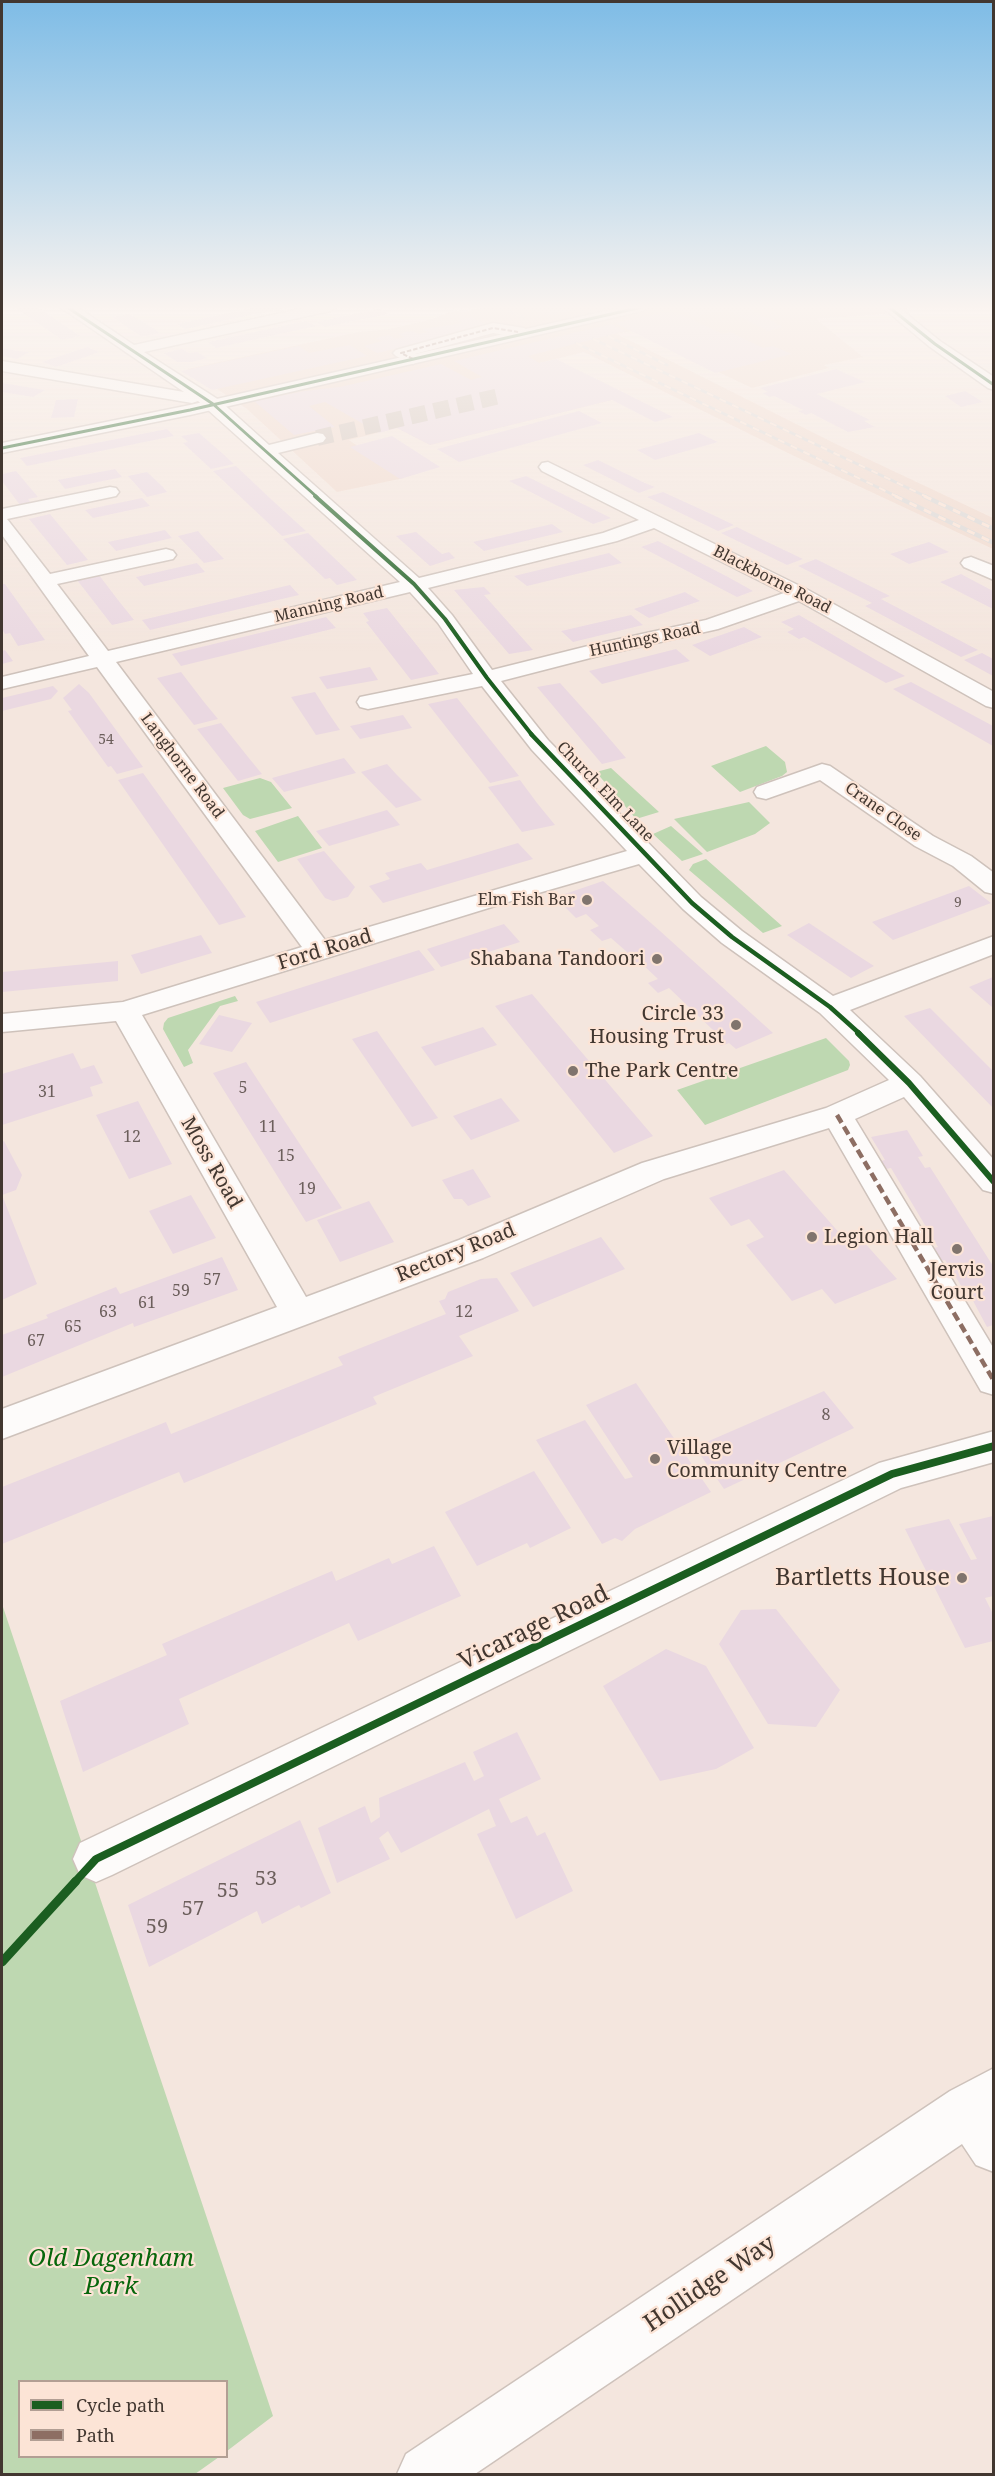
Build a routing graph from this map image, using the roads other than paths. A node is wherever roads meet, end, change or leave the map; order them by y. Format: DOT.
graph roads {
  1 [pos="124,423"];
  2 [pos="234,423"];
  3 [pos="317,438"];
  4 [pos="2,448"];
  5 [pos="265,451"];
  6 [pos="548,467"];
  7 [pos="110,492"];
  8 [pos="2,514"];
  9 [pos="655,521"];
  10 [pos="2,523"];
  11 [pos="166,555"];
  12 [pos="971,563"];
  13 [pos="993,574"];
  14 [pos="43,580"];
  15 [pos="414,584"];
  16 [pos="801,594"];
  17 [pos="102,658"];
  18 [pos="487,678"];
  19 [pos="2,683"];
  20 [pos="993,701"];
  21 [pos="368,702"];
  22 [pos="766,792"];
  23 [pos="645,854"];
  24 [pos="993,886"];
  25 [pos="993,944"];
  26 [pos="320,951"];
  27 [pos="830,1008"];
  28 [pos="125,1011"];
  29 [pos="2,1023"];
  30 [pos="909,1083"];
  31 [pos="837,1115"];
  32 [pos="993,1179"];
  33 [pos="298,1314"];
  34 [pos="993,1381"];
  35 [pos="2,1424"];
  36 [pos="993,1446"];
  37 [pos="96,1859"];
  38 [pos="985,2116"];
  39 [pos="426,2475"];
  1 -- 4 [label="street"];
  2 -- 5 [label="street, Church Elm Lane"];
  3 -- 5 [label="street"];
  5 -- 15 [label="street, Church Elm Lane"];
  6 -- 9 [label="street, Blackborne Road"];
  7 -- 8 [label="street"];
  9 -- 15 [label="street, Manning Road"];
  9 -- 16 [label="street, Blackborne Road"];
  10 -- 14 [label="street, Langhorne Road"];
  11 -- 14 [label="street"];
  12 -- 13 [label="street"];
  14 -- 17 [label="street, Langhorne Road"];
  15 -- 17 [label="street, Manning Road"];
  15 -- 18 [label="street, Church Elm Lane"];
  16 -- 18 [label="street, Huntings Road"];
  16 -- 20 [label="street, Blackborne Road"];
  17 -- 19 [label="street, Manning Road"];
  17 -- 26 [label="street, Langhorne Road"];
  18 -- 21 [label="street"];
  18 -- 23 [label="street, Church Elm Lane"];
  22 -- 24 [label="street, Crane Close"];
  23 -- 26 [label="street, Ford Road"];
  23 -- 27 [label="street, Church Elm Lane"];
  25 -- 27 [label="street"];
  26 -- 28 [label="street, Ford Road"];
  27 -- 30 [label="street, Church Elm Lane"];
  28 -- 29 [label="street, Ford Road"];
  28 -- 33 [label="street, Moss Road"];
  30 -- 31 [label="street, Rectory Road"];
  30 -- 32 [label="street, Church Elm Lane"];
  31 -- 33 [label="street, Rectory Road"];
  31 -- 34 [label="street"];
  33 -- 35 [label="street, Rectory Road"];
  36 -- 37 [label="street, Vicarage Road"];
  38 -- 39 [label="street, Hollidge Way"];
}
